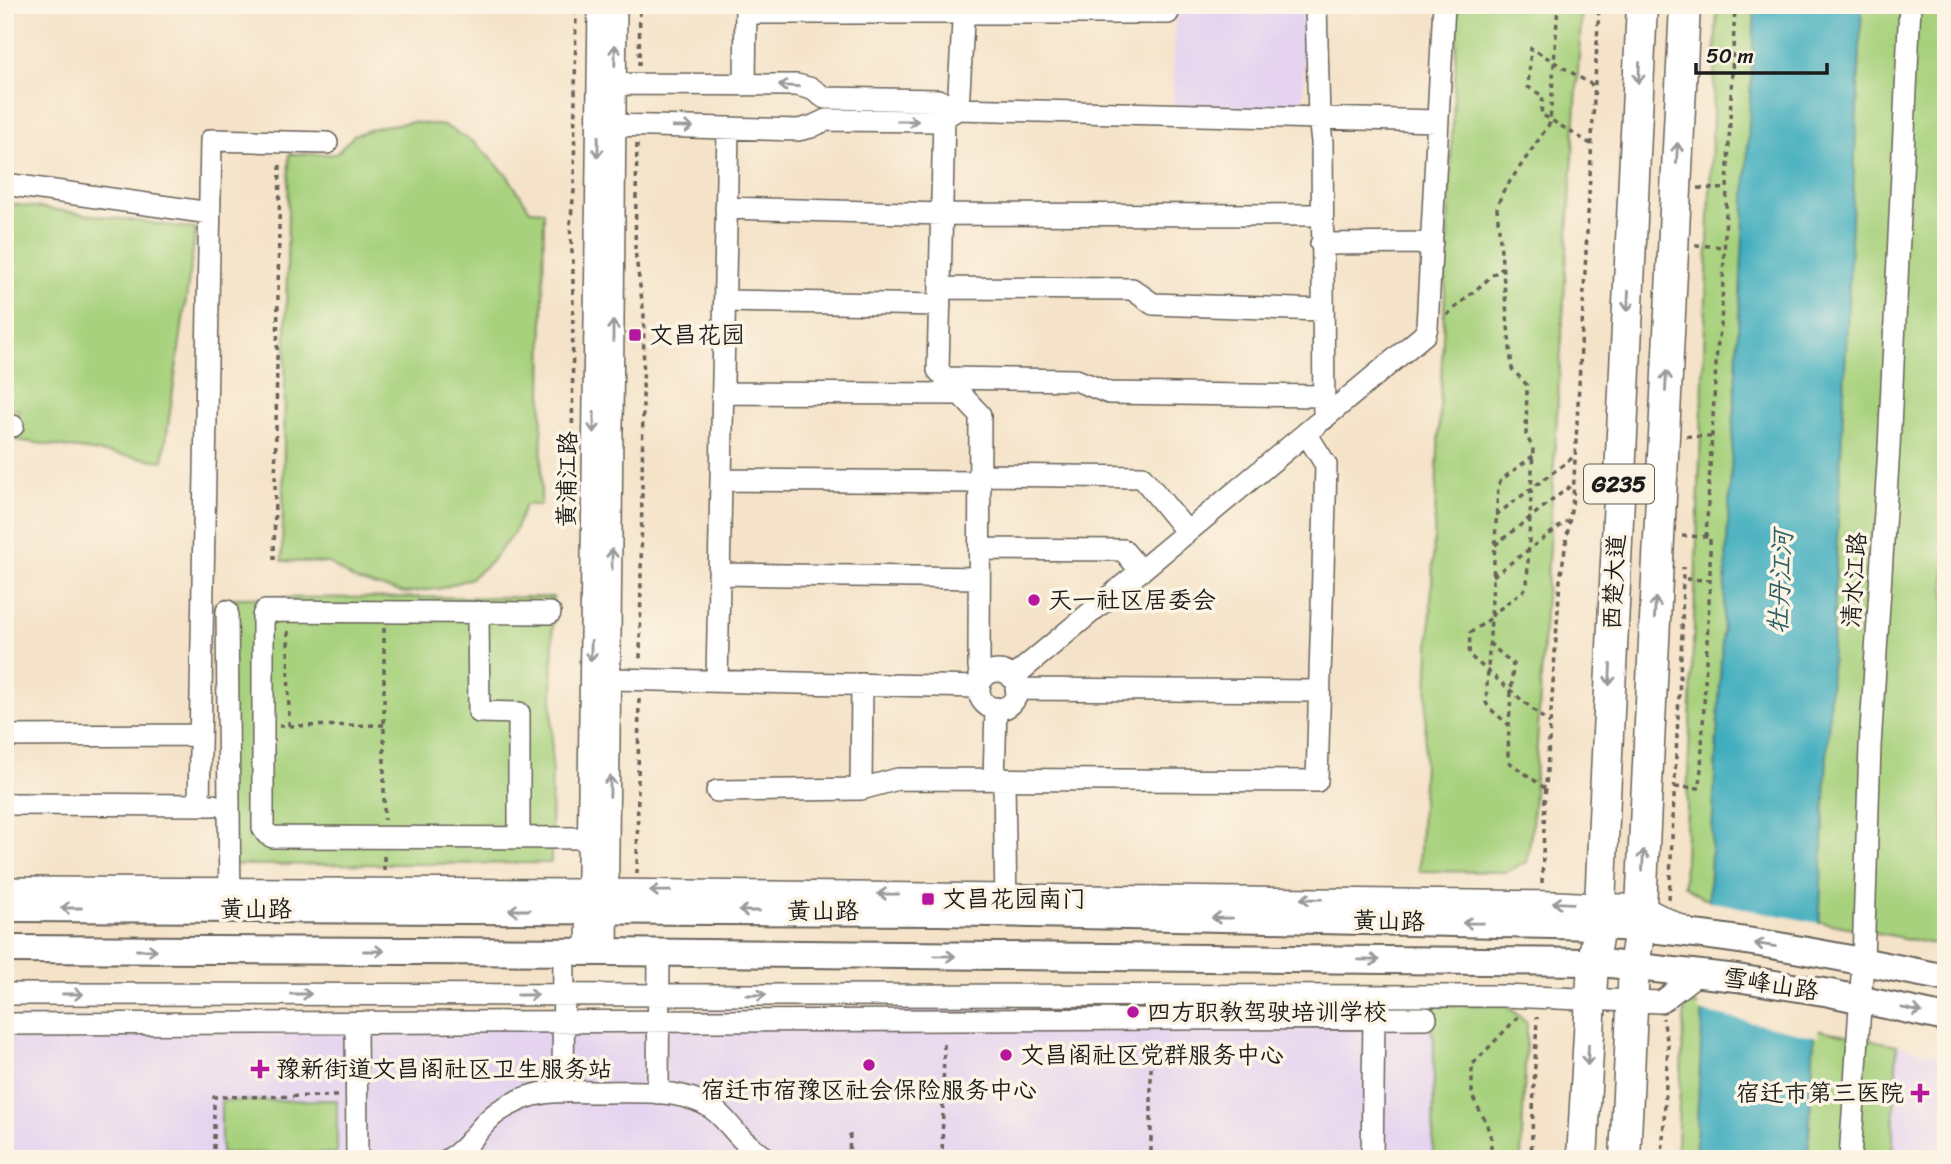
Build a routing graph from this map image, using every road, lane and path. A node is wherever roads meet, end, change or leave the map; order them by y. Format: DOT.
graph roads {
  1 [pos="576,5"];
  2 [pos="599,5"];
  3 [pos="616,5"];
  4 [pos="640,5"];
  5 [pos="1316,5"];
  6 [pos="1444,5"];
  7 [pos="1558,5"];
  8 [pos="1599,5"];
  9 [pos="1643,5"];
  10 [pos="1685,5"];
  11 [pos="1735,5"];
  12 [pos="1910,5"];
  13 [pos="746,9"];
  14 [pos="964,9"];
  15 [pos="1168,13"];
  16 [pos="1555,63"];
  17 [pos="615,84"];
  18 [pos="639,84"];
  19 [pos="745,85"];
  20 [pos="1594,86"];
  21 [pos="951,113"];
  22 [pos="1319,118"];
  23 [pos="1550,120"];
  24 [pos="1438,121"];
  25 [pos="615,125"];
  26 [pos="638,126"];
  27 [pos="728,128"];
  28 [pos="280,142"];
  29 [pos="327,143"];
  30 [pos="1591,144"];
  31 [pos="5,184"];
  32 [pos="1698,188"];
  33 [pos="1727,190"];
  34 [pos="726,208"];
  35 [pos="209,213"];
  36 [pos="942,214"];
  37 [pos="1321,215"];
  38 [pos="1432,243"];
  39 [pos="1321,244"];
  40 [pos="1695,245"];
  41 [pos="1725,247"];
  42 [pos="1503,267"];
  43 [pos="940,296"];
  44 [pos="724,301"];
  45 [pos="1322,310"];
  46 [pos="1425,334"];
  47 [pos="954,386"];
  48 [pos="723,393"];
  49 [pos="1323,396"];
  50 [pos="1324,419"];
  51 [pos="1306,433"];
  52 [pos="1684,435"];
  53 [pos="1712,437"];
  54 [pos="1533,456"];
  55 [pos="1575,456"];
  56 [pos="980,479"];
  57 [pos="721,480"];
  58 [pos="1573,484"];
  59 [pos="1532,487"];
  60 [pos="1496,515"];
  61 [pos="1531,517"];
  62 [pos="1569,519"];
  63 [pos="572,530"];
  64 [pos="1187,532"];
  65 [pos="1682,537"];
  66 [pos="1706,537"];
  67 [pos="1495,545"];
  68 [pos="979,549"];
  69 [pos="1529,549"];
  70 [pos="274,560"];
  71 [pos="1141,571"];
  72 [pos="719,574"];
  73 [pos="1493,576"];
  74 [pos="979,578"];
  75 [pos="1683,579"];
  76 [pos="1710,580"];
  77 [pos="228,611"];
  78 [pos="288,611"];
  79 [pos="384,612"];
  80 [pos="478,612"];
  81 [pos="550,613"];
  82 [pos="1491,618"];
  83 [pos="1489,643"];
  84 [pos="1488,672"];
  85 [pos="611,679"];
  86 [pos="639,679"];
  87 [pos="717,681"];
  88 [pos="862,684"];
  89 [pos="980,684"];
  90 [pos="1014,684"];
  91 [pos="1319,691"];
  92 [pos="1511,692"];
  93 [pos="996,708"];
  94 [pos="1550,724"];
  95 [pos="384,725"];
  96 [pos="1509,725"];
  97 [pos="263,726"];
  98 [pos="289,726"];
  99 [pos="200,735"];
  100 [pos="5,736"];
  101 [pos="999,779"];
  102 [pos="1675,787"];
  103 [pos="1545,788"];
  104 [pos="861,789"];
  105 [pos="717,791"];
  106 [pos="5,804"];
  107 [pos="199,804"];
  108 [pos="229,805"];
  109 [pos="384,837"];
  110 [pos="519,837"];
  111 [pos="599,838"];
  112 [pos="5,888"];
  113 [pos="384,890"];
  114 [pos="637,891"];
  115 [pos="230,899"];
  116 [pos="598,900"];
  117 [pos="1541,902"];
  118 [pos="1006,904"];
  119 [pos="5,908"];
  120 [pos="1599,915"];
  121 [pos="1640,917"];
  122 [pos="5,949"];
  123 [pos="586,952"];
  124 [pos="659,953"];
  125 [pos="1863,961"];
  126 [pos="1593,962"];
  127 [pos="1634,966"];
  128 [pos="1699,973"];
  129 [pos="1946,978"];
  130 [pos="5,994"];
  131 [pos="564,995"];
  132 [pos="659,995"];
  133 [pos="1538,997"];
  134 [pos="1591,999"];
  135 [pos="1860,999"];
  136 [pos="1632,1001"];
  137 [pos="1374,1018"];
  138 [pos="1426,1018"];
  139 [pos="1946,1018"];
  140 [pos="563,1022"];
  141 [pos="659,1022"];
  142 [pos="356,1023"];
  143 [pos="5,1024"];
  144 [pos="944,1044"];
  145 [pos="1151,1067"];
  146 [pos="563,1091"];
  147 [pos="658,1093"];
  148 [pos="357,1096"];
  149 [pos="850,1131"];
  150 [pos="214,1159"];
  151 [pos="357,1159"];
  152 [pos="449,1159"];
  153 [pos="768,1159"];
  154 [pos="849,1159"];
  155 [pos="942,1159"];
  156 [pos="1151,1159"];
  157 [pos="1372,1159"];
  158 [pos="1491,1159"];
  159 [pos="1531,1159"];
  160 [pos="1582,1159"];
  161 [pos="1625,1159"];
  162 [pos="1850,1159"];
  1 -- 63 [label="path"];
  2 -- 111 [label="street, 黄浦江路, one-way"];
  17 -- 3 [label="street, 黄浦江路, one-way"];
  4 -- 18 [label="path"];
  5 -- 22 [label="street"];
  6 -- 24 [label="street"];
  7 -- 16 [label="path"];
  8 -- 20 [label="path"];
  9 -- 120 [label="highway, 西楚大道 / G235, one-way"];
  121 -- 10 [label="highway, 西楚大道 / G235, one-way"];
  11 -- 33 [label="path"];
  12 -- 125 [label="street, 清水江路"];
  13 -- 14 [label="street"];
  13 -- 19 [label="street"];
  14 -- 15 [label="street"];
  14 -- 21 [label="street"];
  16 -- 20 [label="path"];
  16 -- 23 [label="path"];
  16 -- 23 [label="path"];
  17 -- 18 [label="street"];
  17 -- 25 [label="street, 黄浦江路"];
  18 -- 19 [label="street"];
  21 -- 19 [label="street, one-way"];
  20 -- 30 [label="path"];
  21 -- 22 [label="street"];
  27 -- 21 [label="street, one-way"];
  21 -- 36 [label="street"];
  22 -- 24 [label="street"];
  22 -- 37 [label="street"];
  23 -- 30 [label="path"];
  23 -- 42 [label="path"];
  24 -- 38 [label="street"];
  25 -- 26 [label="street"];
  85 -- 25 [label="street, 黄浦江路, one-way"];
  26 -- 27 [label="street, one-way"];
  26 -- 86 [label="path"];
  27 -- 34 [label="street"];
  28 -- 29 [label="street"];
  28 -- 35 [label="street"];
  28 -- 70 [label="path"];
  30 -- 55 [label="path"];
  31 -- 35 [label="street"];
  32 -- 33 [label="path"];
  33 -- 41 [label="path"];
  34 -- 36 [label="street"];
  34 -- 44 [label="street"];
  35 -- 99 [label="street"];
  36 -- 37 [label="street"];
  36 -- 43 [label="street"];
  37 -- 39 [label="street"];
  38 -- 39 [label="street"];
  38 -- 46 [label="street"];
  39 -- 45 [label="street"];
  40 -- 41 [label="path"];
  41 -- 53 [label="path"];
  42 -- 46 [label="path"];
  42 -- 54 [label="path"];
  43 -- 44 [label="street"];
  43 -- 45 [label="street"];
  43 -- 47 [label="street"];
  44 -- 48 [label="street"];
  45 -- 49 [label="street"];
  46 -- 50 [label="street"];
  47 -- 48 [label="street"];
  47 -- 49 [label="street"];
  47 -- 56 [label="street"];
  48 -- 57 [label="street"];
  49 -- 50 [label="street"];
  50 -- 51 [label="street"];
  51 -- 64 [label="street"];
  51 -- 91 [label="street"];
  52 -- 53 [label="path"];
  53 -- 66 [label="path"];
  54 -- 59 [label="path"];
  54 -- 60 [label="path"];
  55 -- 58 [label="path"];
  55 -- 59 [label="path"];
  56 -- 57 [label="street"];
  56 -- 64 [label="street"];
  56 -- 68 [label="street"];
  57 -- 72 [label="street"];
  58 -- 61 [label="path"];
  58 -- 62 [label="path"];
  59 -- 60 [label="path"];
  59 -- 61 [label="path"];
  60 -- 67 [label="path"];
  61 -- 67 [label="path"];
  61 -- 69 [label="path"];
  62 -- 69 [label="path"];
  62 -- 94 [label="path"];
  64 -- 71 [label="street"];
  65 -- 66 [label="path"];
  66 -- 76 [label="path"];
  67 -- 73 [label="path"];
  68 -- 71 [label="street"];
  68 -- 74 [label="street"];
  69 -- 73 [label="path"];
  69 -- 82 [label="path"];
  71 -- 90 [label="street"];
  72 -- 74 [label="street"];
  72 -- 87 [label="street"];
  73 -- 82 [label="path"];
  74 -- 89 [label="street"];
  75 -- 76 [label="path"];
  76 -- 102 [label="path"];
  77 -- 108 [label="street"];
  78 -- 79 [label="street"];
  78 -- 97 [label="street"];
  78 -- 98 [label="path"];
  79 -- 80 [label="street"];
  79 -- 95 [label="path"];
  80 -- 81 [label="street"];
  80 -- 110 [label="street"];
  82 -- 83 [label="path"];
  82 -- 84 [label="path"];
  83 -- 84 [label="path"];
  83 -- 92 [label="path"];
  84 -- 92 [label="path"];
  84 -- 96 [label="path"];
  85 -- 86 [label="street"];
  111 -- 85 [label="street, 黄浦江路, one-way"];
  86 -- 87 [label="street"];
  86 -- 114 [label="path"];
  87 -- 88 [label="street"];
  88 -- 89 [label="street"];
  88 -- 104 [label="street"];
  89 -- 90 [label="street"];
  89 -- 93 [label="street"];
  90 -- 91 [label="street"];
  90 -- 93 [label="street"];
  91 -- 101 [label="street"];
  92 -- 94 [label="path"];
  92 -- 96 [label="path"];
  93 -- 101 [label="street"];
  94 -- 103 [label="path"];
  95 -- 98 [label="path"];
  95 -- 109 [label="path"];
  96 -- 103 [label="path"];
  97 -- 98 [label="path"];
  97 -- 109 [label="street"];
  99 -- 100 [label="street"];
  99 -- 107 [label="street"];
  101 -- 104 [label="street"];
  101 -- 118 [label="street"];
  103 -- 117 [label="path"];
  104 -- 105 [label="street"];
  106 -- 107 [label="street"];
  107 -- 108 [label="street"];
  108 -- 115 [label="street"];
  109 -- 110 [label="street"];
  109 -- 113 [label="path"];
  110 -- 111 [label="street"];
  111 -- 116 [label="street, 黄浦江路"];
  112 -- 115 [label="street"];
  113 -- 115 [label="street"];
  113 -- 116 [label="street"];
  114 -- 116 [label="street"];
  118 -- 114 [label="street, one-way"];
  116 -- 115 [label="main road, 黄山路, one-way"];
  115 -- 119 [label="main road, 黄山路, one-way"];
  118 -- 116 [label="main road, 黄山路, one-way"];
  116 -- 123 [label="street, 黄浦江路"];
  117 -- 118 [label="street, one-way"];
  120 -- 117 [label="street, one-way"];
  120 -- 118 [label="main road, 黄山路, one-way"];
  120 -- 121 [label="main road, 黄山路"];
  120 -- 126 [label="highway, 西楚大道 / G235"];
  125 -- 121 [label="main road, 雪峰山路, one-way"];
  121 -- 127 [label="highway, G235"];
  122 -- 123 [label="main road, 黄山路, one-way"];
  123 -- 124 [label="main road, 黄山路"];
  123 -- 131 [label="street, 黄浦江路"];
  124 -- 126 [label="main road, 黄山路, one-way"];
  124 -- 132 [label="street"];
  125 -- 129 [label="main road, 雪峰山路"];
  125 -- 135 [label="street, 清水江路"];
  126 -- 127 [label="main road, 雪峰山路"];
  126 -- 134 [label="highway, 西楚大道"];
  127 -- 128 [label="main road, 雪峰山路"];
  127 -- 136 [label="highway"];
  128 -- 135 [label="main road, 雪峰山路"];
  128 -- 136 [label="street"];
  130 -- 131 [label="street, one-way"];
  131 -- 132 [label="street"];
  131 -- 140 [label="street, 黄浦江路"];
  132 -- 133 [label="street, one-way"];
  132 -- 141 [label="street"];
  133 -- 134 [label="street"];
  133 -- 158 [label="path"];
  133 -- 159 [label="path"];
  134 -- 136 [label="street"];
  134 -- 160 [label="highway, 西楚大道, one-way"];
  135 -- 139 [label="main road, 雪峰山路, one-way"];
  135 -- 162 [label="street, 清水江路"];
  136 -- 161 [label="highway"];
  137 -- 138 [label="street"];
  137 -- 141 [label="street"];
  137 -- 157 [label="street"];
  140 -- 141 [label="street"];
  140 -- 142 [label="street"];
  140 -- 146 [label="street, 黄浦江路"];
  141 -- 147 [label="street"];
  142 -- 143 [label="street"];
  142 -- 148 [label="street"];
  144 -- 155 [label="path"];
  145 -- 156 [label="path"];
  146 -- 147 [label="street"];
  146 -- 152 [label="street"];
  147 -- 153 [label="street"];
  148 -- 150 [label="path"];
  148 -- 151 [label="street"];
  149 -- 154 [label="path"];
}
